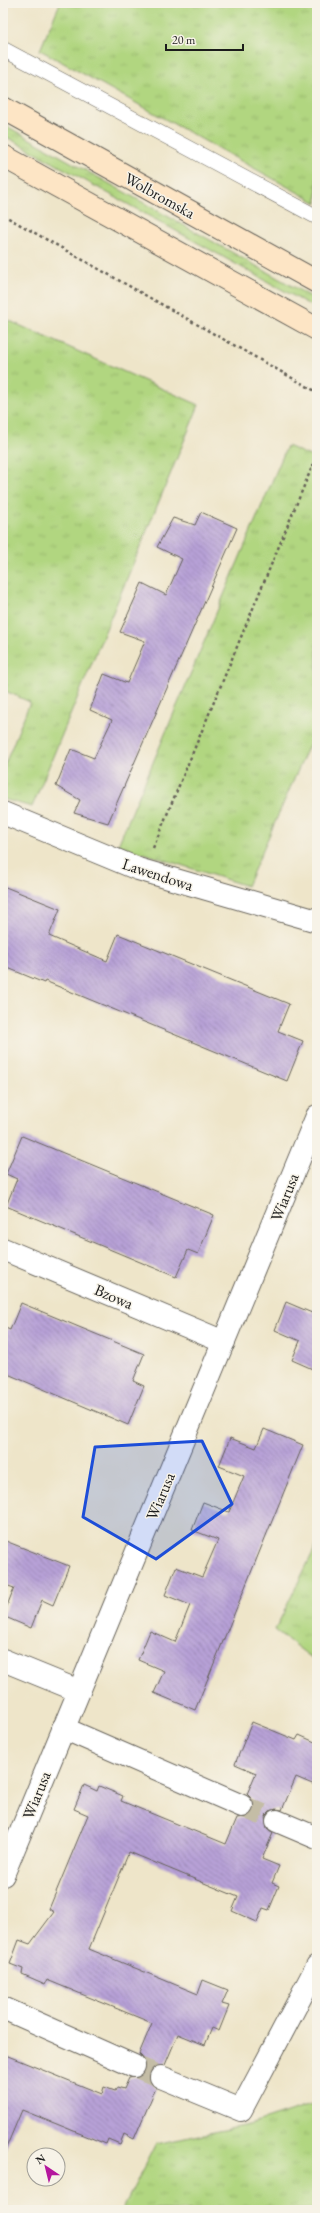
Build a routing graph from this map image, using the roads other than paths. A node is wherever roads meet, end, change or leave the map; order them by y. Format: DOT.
graph roads {
  1 [pos="3,49"];
  2 [pos="3,108"];
  3 [pos="3,156"];
  4 [pos="317,217"];
  5 [pos="317,282"];
  6 [pos="317,329"];
  7 [pos="3,813"];
  8 [pos="317,922"];
  9 [pos="317,1116"];
  10 [pos="3,1249"];
  11 [pos="224,1342"];
  12 [pos="3,1660"];
  13 [pos="79,1691"];
  14 [pos="63,1728"];
  15 [pos="242,1806"];
  16 [pos="277,1821"];
  17 [pos="317,1838"];
  18 [pos="3,1875"];
  19 [pos="317,1966"];
  20 [pos="3,2008"];
  21 [pos="134,2066"];
  22 [pos="161,2077"];
  1 -- 4 [label="lane"];
  2 -- 5 [label="main road, Wolbromska"];
  3 -- 6 [label="main road"];
  7 -- 8 [label="street, Lawendowa"];
  9 -- 11 [label="street, Wiarusa"];
  10 -- 11 [label="street, Bzowa"];
  11 -- 13 [label="street, Wiarusa"];
  12 -- 13 [label="street"];
  13 -- 14 [label="street, Wiarusa"];
  14 -- 15 [label="street"];
  14 -- 18 [label="street, Wiarusa"];
  16 -- 17 [label="street"];
  19 -- 22 [label="street"];
  20 -- 21 [label="street"];
}
